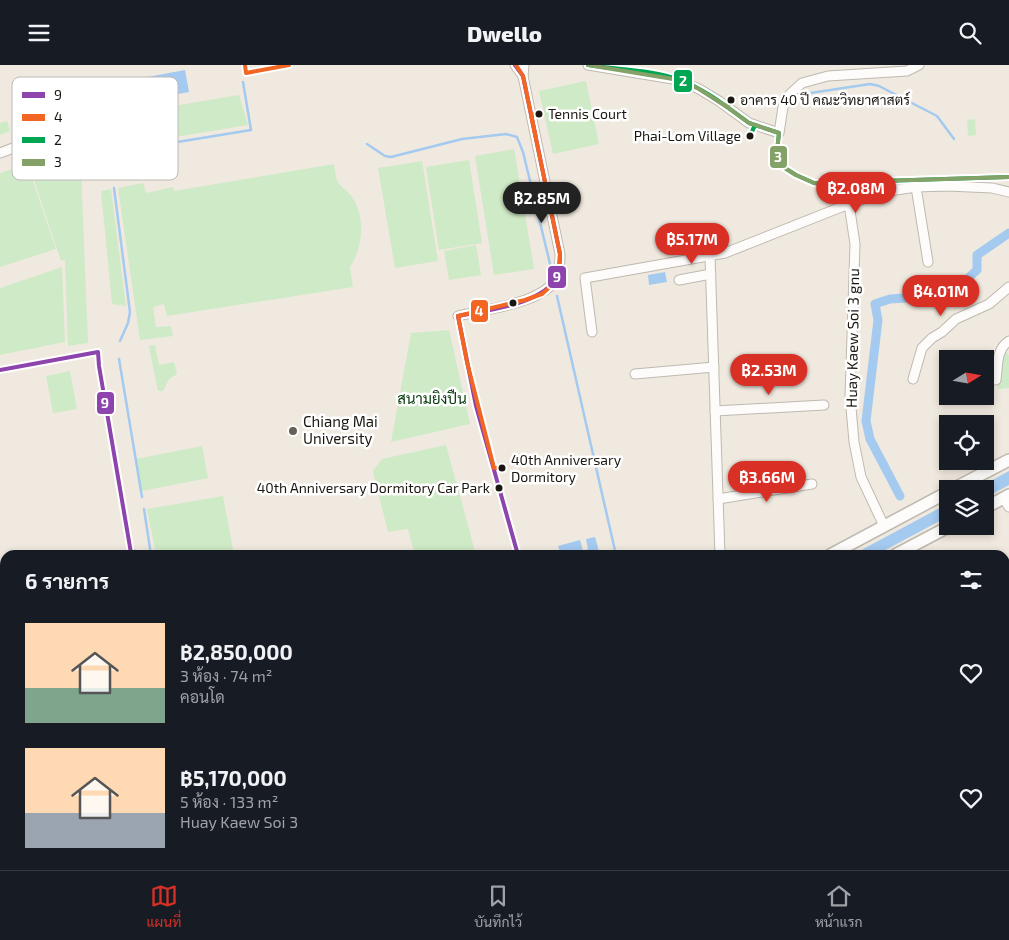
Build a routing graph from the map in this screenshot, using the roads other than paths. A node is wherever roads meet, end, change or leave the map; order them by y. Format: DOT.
graph roads {
  1 [pos="516,65"];
  2 [pos="524,65"];
  3 [pos="588,65"];
  4 [pos="919,65"];
  5 [pos="523,76"];
  6 [pos="12,149"];
  7 [pos="0,153"];
  8 [pos="916,187"];
  9 [pos="1009,192"];
  10 [pos="849,204"];
  11 [pos="710,257"];
  12 [pos="928,262"];
  13 [pos="710,274"];
  14 [pos="679,280"];
  15 [pos="1009,287"];
  16 [pos="458,316"];
  17 [pos="592,331"];
  18 [pos="1009,341"];
  19 [pos="714,367"];
  20 [pos="635,374"];
  21 [pos="913,379"];
  22 [pos="996,380"];
  23 [pos="824,405"];
  24 [pos="715,411"];
  25 [pos="1009,460"];
  26 [pos="971,480"];
  27 [pos="812,484"];
  28 [pos="939,497"];
  29 [pos="718,499"];
  30 [pos="1007,500"];
  31 [pos="994,505"];
  32 [pos="884,526"];
  33 [pos="939,532"];
  34 [pos="720,550"];
  35 [pos="839,550"];
  36 [pos="904,550"];
  1 -- 5 [label="street"];
  2 -- 5 [label="street"];
  3 -- 4 [label="street"];
  5 -- 16 [label="street"];
  6 -- 7 [label="street"];
  8 -- 9 [label="street"];
  8 -- 10 [label="street"];
  8 -- 12 [label="street"];
  10 -- 11 [label="street"];
  10 -- 32 [label="street, Huay Kaew Soi 3 gnu"];
  11 -- 13 [label="street"];
  11 -- 17 [label="street"];
  13 -- 14 [label="street"];
  13 -- 19 [label="street"];
  15 -- 21 [label="street"];
  18 -- 22 [label="street"];
  19 -- 20 [label="street"];
  19 -- 24 [label="street"];
  23 -- 24 [label="street"];
  24 -- 29 [label="street"];
  25 -- 26 [label="main road"];
  27 -- 29 [label="street"];
  28 -- 32 [label="main road"];
  29 -- 34 [label="street"];
  30 -- 31 [label="main road"];
  32 -- 35 [label="main road"];
  33 -- 36 [label="main road"];
}
